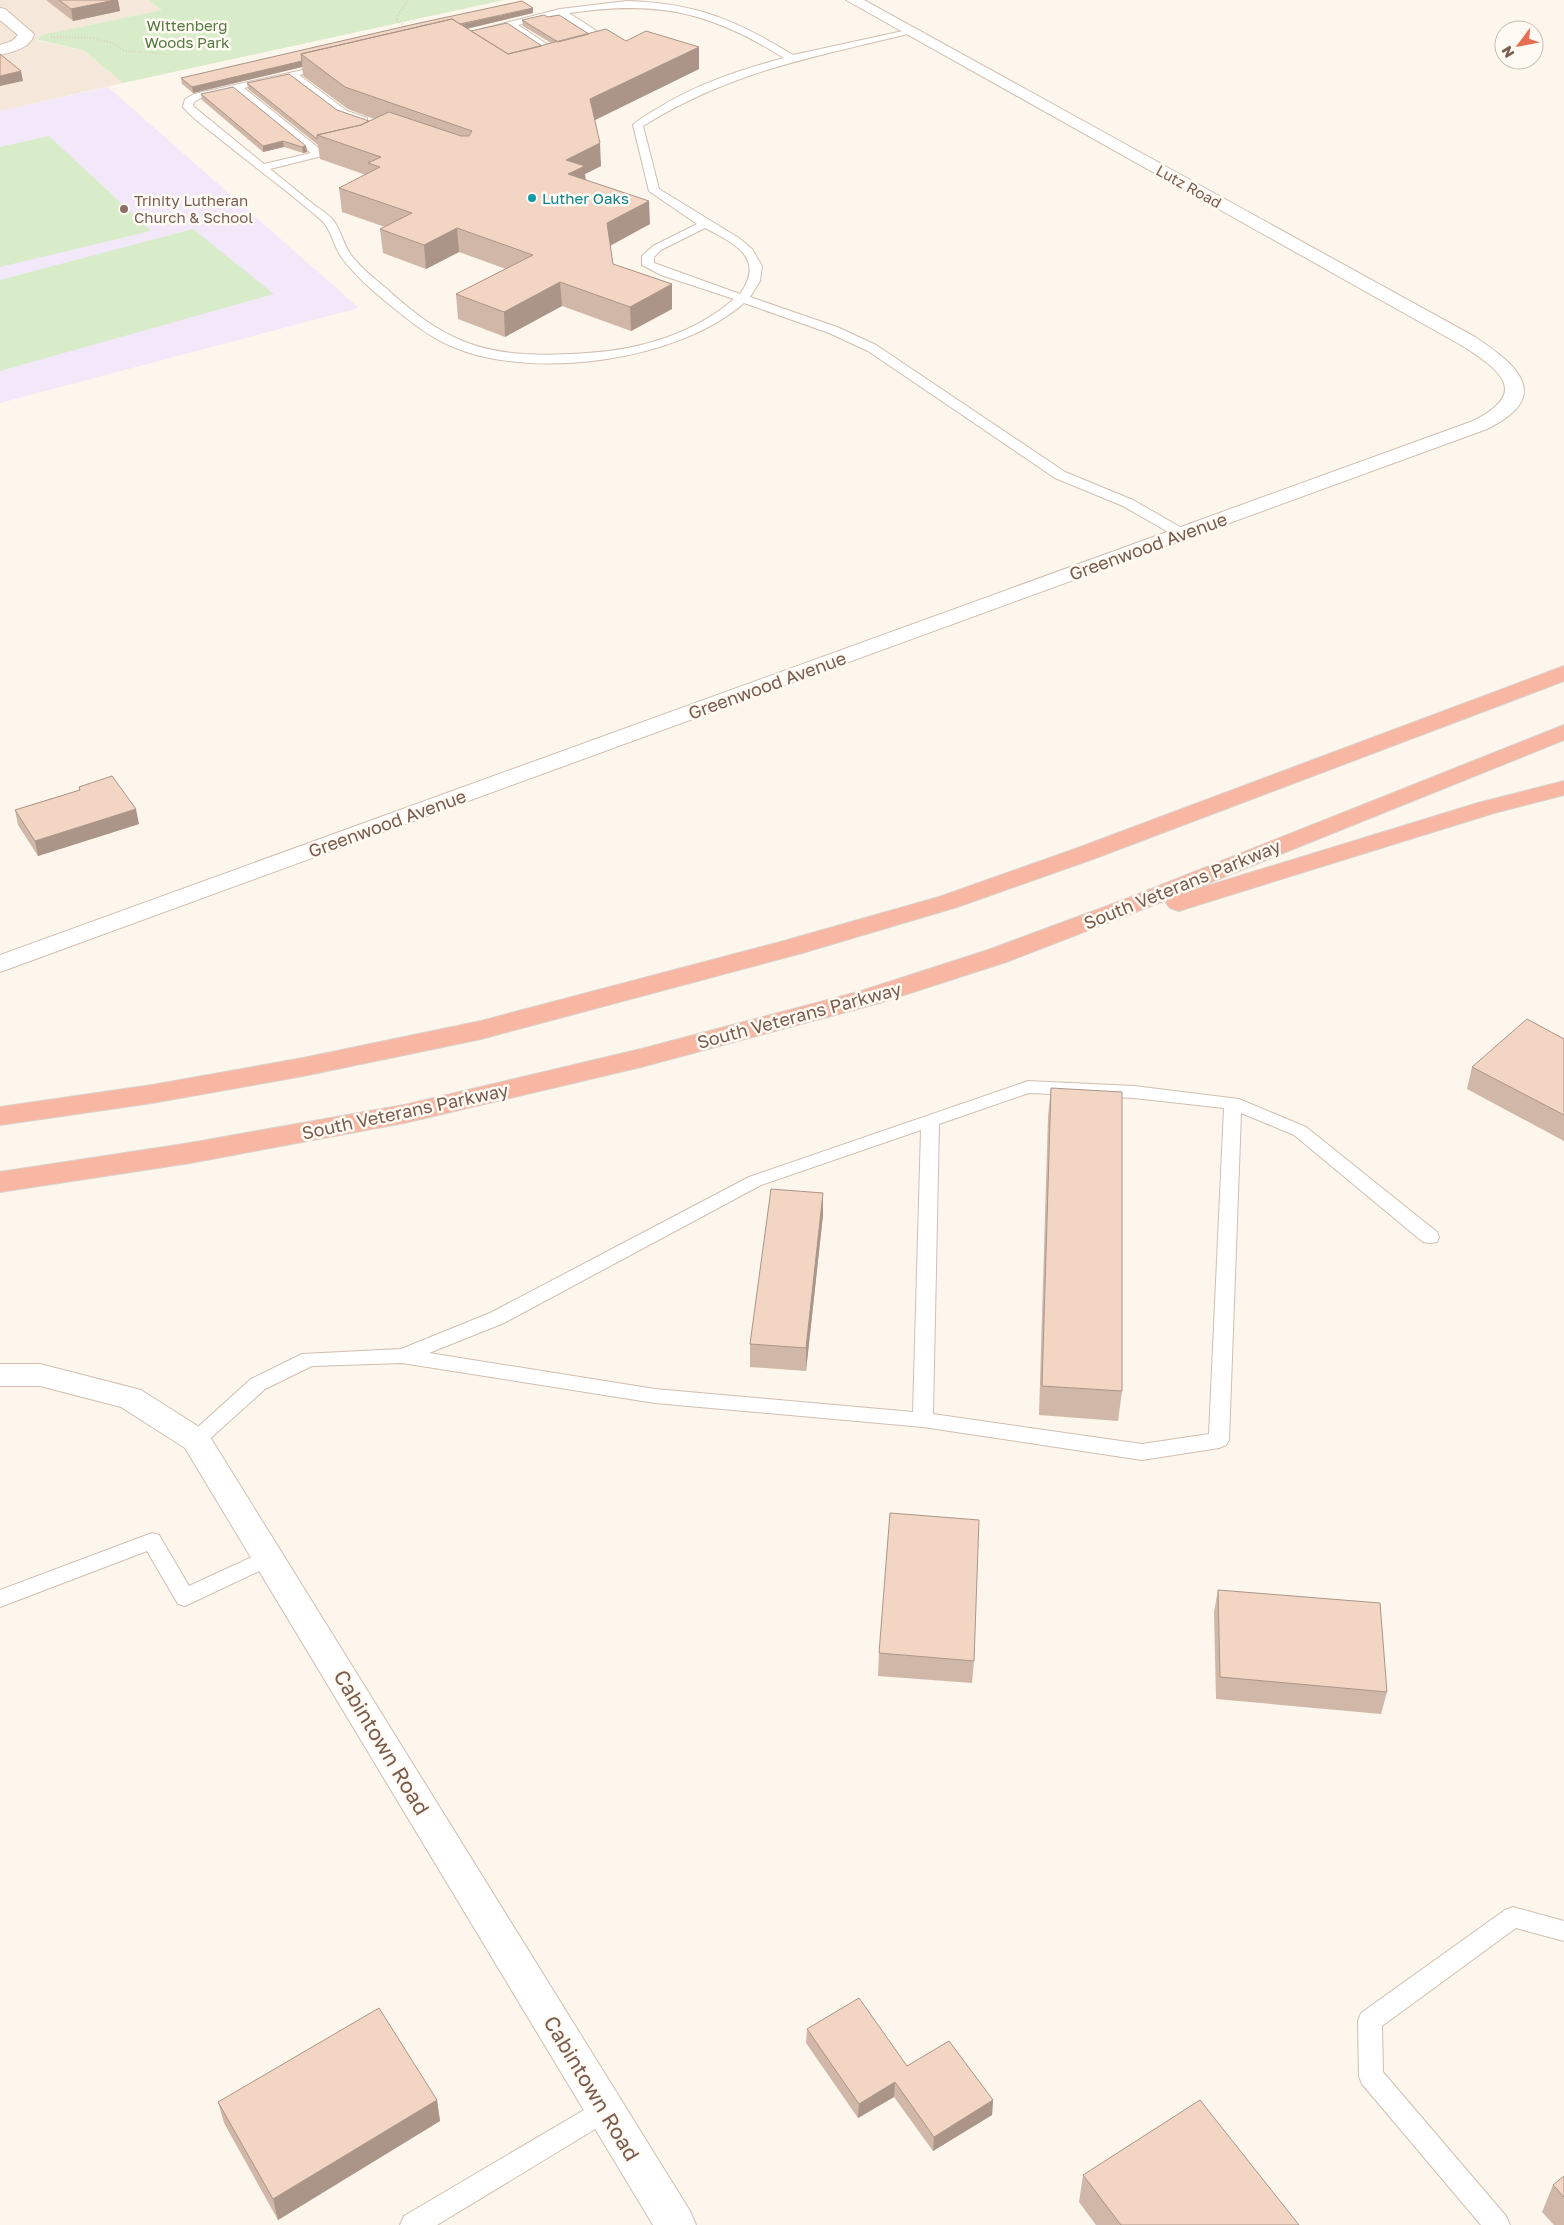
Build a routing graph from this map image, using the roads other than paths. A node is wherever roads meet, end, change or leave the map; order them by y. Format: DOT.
graph roads {
  1 [pos="854,0"];
  2 [pos="0,12"];
  3 [pos="560,12"];
  4 [pos="510,24"];
  5 [pos="909,31"];
  6 [pos="474,32"];
  7 [pos="603,48"];
  8 [pos="0,50"];
  9 [pos="792,59"];
  10 [pos="337,64"];
  11 [pos="546,64"];
  12 [pos="291,74"];
  13 [pos="236,87"];
  14 [pos="371,123"];
  15 [pos="351,146"];
  16 [pos="319,154"];
  17 [pos="262,168"];
  18 [pos="705,224"];
  19 [pos="742,300"];
  20 [pos="1515,384"];
  21 [pos="1182,534"];
  22 [pos="1564,673"];
  23 [pos="1564,732"];
  24 [pos="1564,788"];
  25 [pos="998,956"];
  26 [pos="0,964"];
  27 [pos="1233,1103"];
  28 [pos="0,1116"];
  29 [pos="930,1121"];
  30 [pos="0,1182"];
  31 [pos="1430,1237"];
  32 [pos="402,1356"];
  33 [pos="0,1375"];
  34 [pos="922,1420"];
  35 [pos="196,1440"];
  36 [pos="269,1557"];
  37 [pos="0,1599"];
  38 [pos="1564,1931"];
  39 [pos="606,2109"];
  40 [pos="413,2225"];
  41 [pos="676,2225"];
  42 [pos="1497,2225"];
  1 -- 5 [label="street, Lutz Road"];
  2 -- 8 [label="street"];
  3 -- 4 [label="lane"];
  3 -- 7 [label="lane"];
  3 -- 9 [label="lane"];
  4 -- 6 [label="lane"];
  4 -- 11 [label="lane"];
  5 -- 9 [label="lane"];
  5 -- 20 [label="street, Lutz Road"];
  9 -- 18 [label="lane"];
  10 -- 12 [label="lane"];
  12 -- 13 [label="lane"];
  12 -- 14 [label="lane"];
  13 -- 16 [label="lane"];
  13 -- 17 [label="lane"];
  15 -- 16 [label="lane"];
  16 -- 17 [label="lane"];
  17 -- 19 [label="lane"];
  18 -- 19 [label="lane"];
  18 -- 19 [label="lane"];
  19 -- 21 [label="lane"];
  20 -- 21 [label="street, Greenwood Avenue"];
  21 -- 26 [label="street, Greenwood Avenue"];
  22 -- 28 [label="highway"];
  23 -- 25 [label="highway, South Veterans Parkway"];
  24 -- 25 [label="highway"];
  25 -- 30 [label="highway, South Veterans Parkway"];
  27 -- 29 [label="lane"];
  27 -- 31 [label="lane"];
  27 -- 34 [label="lane"];
  29 -- 32 [label="lane"];
  29 -- 34 [label="lane"];
  32 -- 34 [label="lane"];
  32 -- 35 [label="lane"];
  33 -- 35 [label="street, Cabintown Road"];
  35 -- 36 [label="street, Cabintown Road"];
  36 -- 37 [label="lane"];
  36 -- 39 [label="street, Cabintown Road"];
  38 -- 42 [label="lane"];
  39 -- 40 [label="lane"];
  39 -- 41 [label="street, Cabintown Road"];
}
